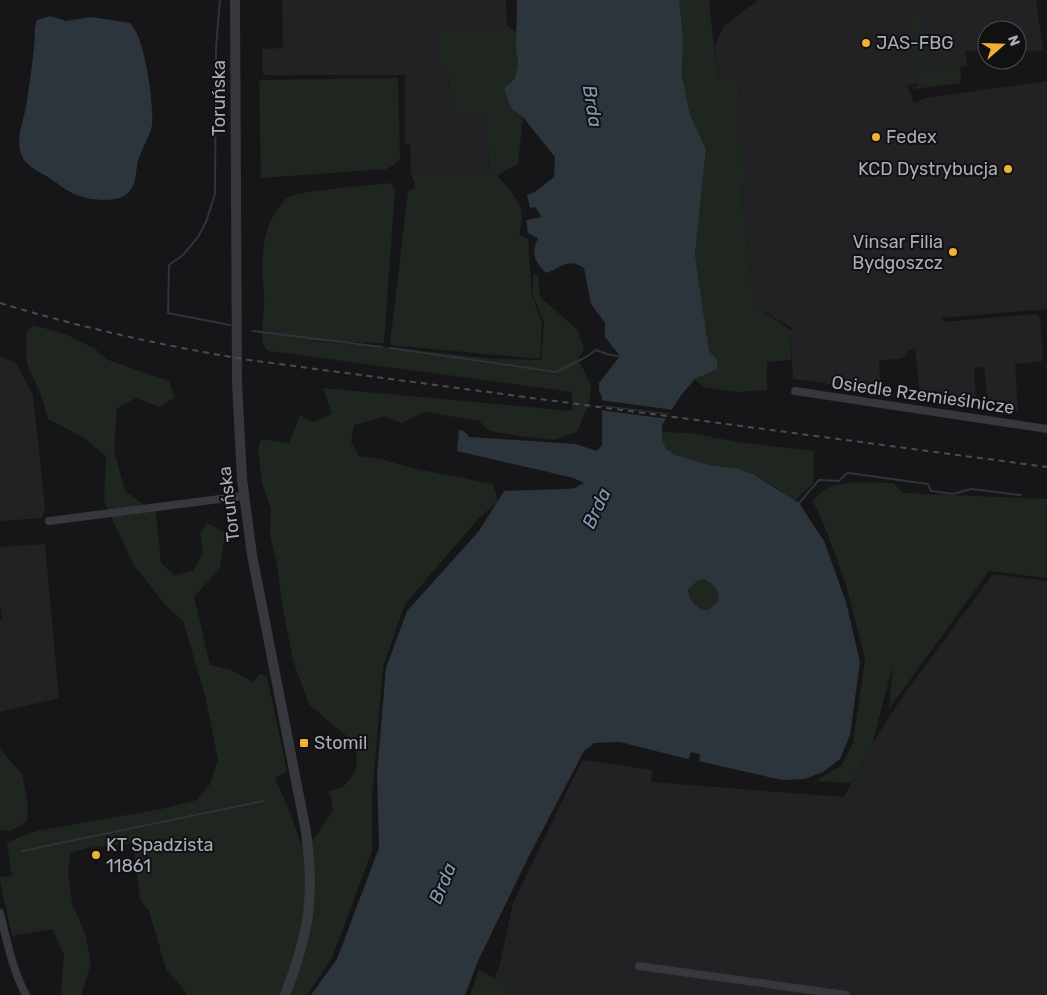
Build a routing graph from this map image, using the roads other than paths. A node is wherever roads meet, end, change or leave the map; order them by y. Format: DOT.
graph roads {
  1 [pos="235,0"];
  2 [pos="795,391"];
  3 [pos="1047,429"];
  4 [pos="244,496"];
  5 [pos="49,521"];
  6 [pos="0,913"];
  7 [pos="639,966"];
  8 [pos="26,995"];
  9 [pos="285,995"];
  10 [pos="846,995"];
  1 -- 4 [label="street, Toruńska"];
  2 -- 3 [label="street, Osiedle Rzemieślnicze"];
  4 -- 5 [label="street"];
  4 -- 9 [label="street, Toruńska"];
  6 -- 8 [label="street"];
  7 -- 10 [label="street"];
}
